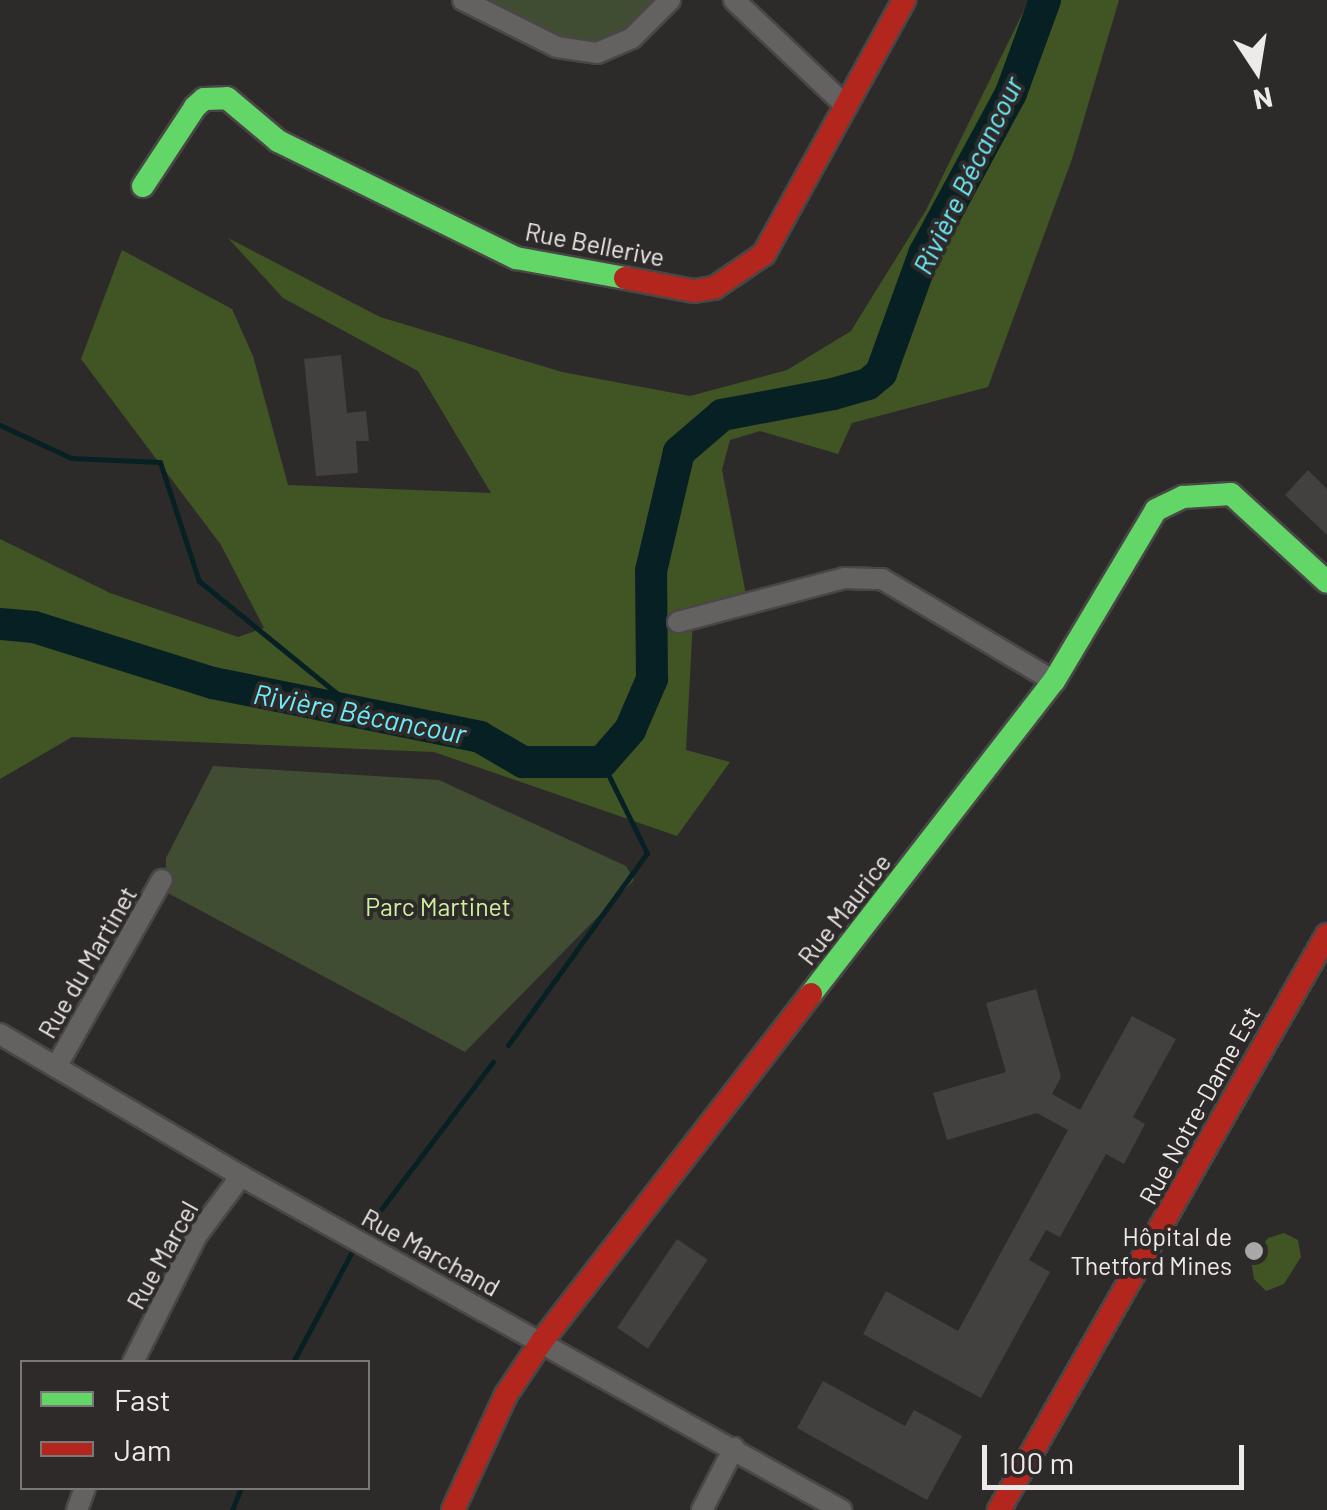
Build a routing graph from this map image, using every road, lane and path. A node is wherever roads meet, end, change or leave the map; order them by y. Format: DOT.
graph roads {
  1 [pos="462,0"];
  2 [pos="670,0"];
  3 [pos="734,0"];
  4 [pos="904,0"];
  5 [pos="844,105"];
  6 [pos="142,186"];
  7 [pos="1327,582"];
  8 [pos="678,622"];
  9 [pos="1054,681"];
  10 [pos="162,880"];
  11 [pos="1327,935"];
  12 [pos="0,1034"];
  13 [pos="56,1068"];
  14 [pos="240,1176"];
  15 [pos="542,1341"];
  16 [pos="135,1360"];
  17 [pos="734,1448"];
  18 [pos="453,1510"];
  19 [pos="702,1510"];
  20 [pos="841,1510"];
  21 [pos="999,1510"];
  1 -- 2 [label="street"];
  3 -- 5 [label="street"];
  4 -- 5 [label="street, Rue Bellerive"];
  5 -- 6 [label="street, Rue Bellerive"];
  7 -- 9 [label="street, Rue Maurice"];
  8 -- 9 [label="street"];
  9 -- 15 [label="street, Rue Maurice"];
  10 -- 13 [label="street, Rue du Martinet"];
  11 -- 21 [label="street, Rue Notre-Dame Est"];
  12 -- 13 [label="street, Rue Marchand"];
  13 -- 14 [label="street, Rue Marchand"];
  14 -- 15 [label="street, Rue Marchand"];
  14 -- 16 [label="street, Rue Marcel"];
  15 -- 17 [label="street, Rue Marchand"];
  15 -- 18 [label="street, Rue Maurice"];
  17 -- 19 [label="street"];
  17 -- 20 [label="street, Rue Marchand"];
}
